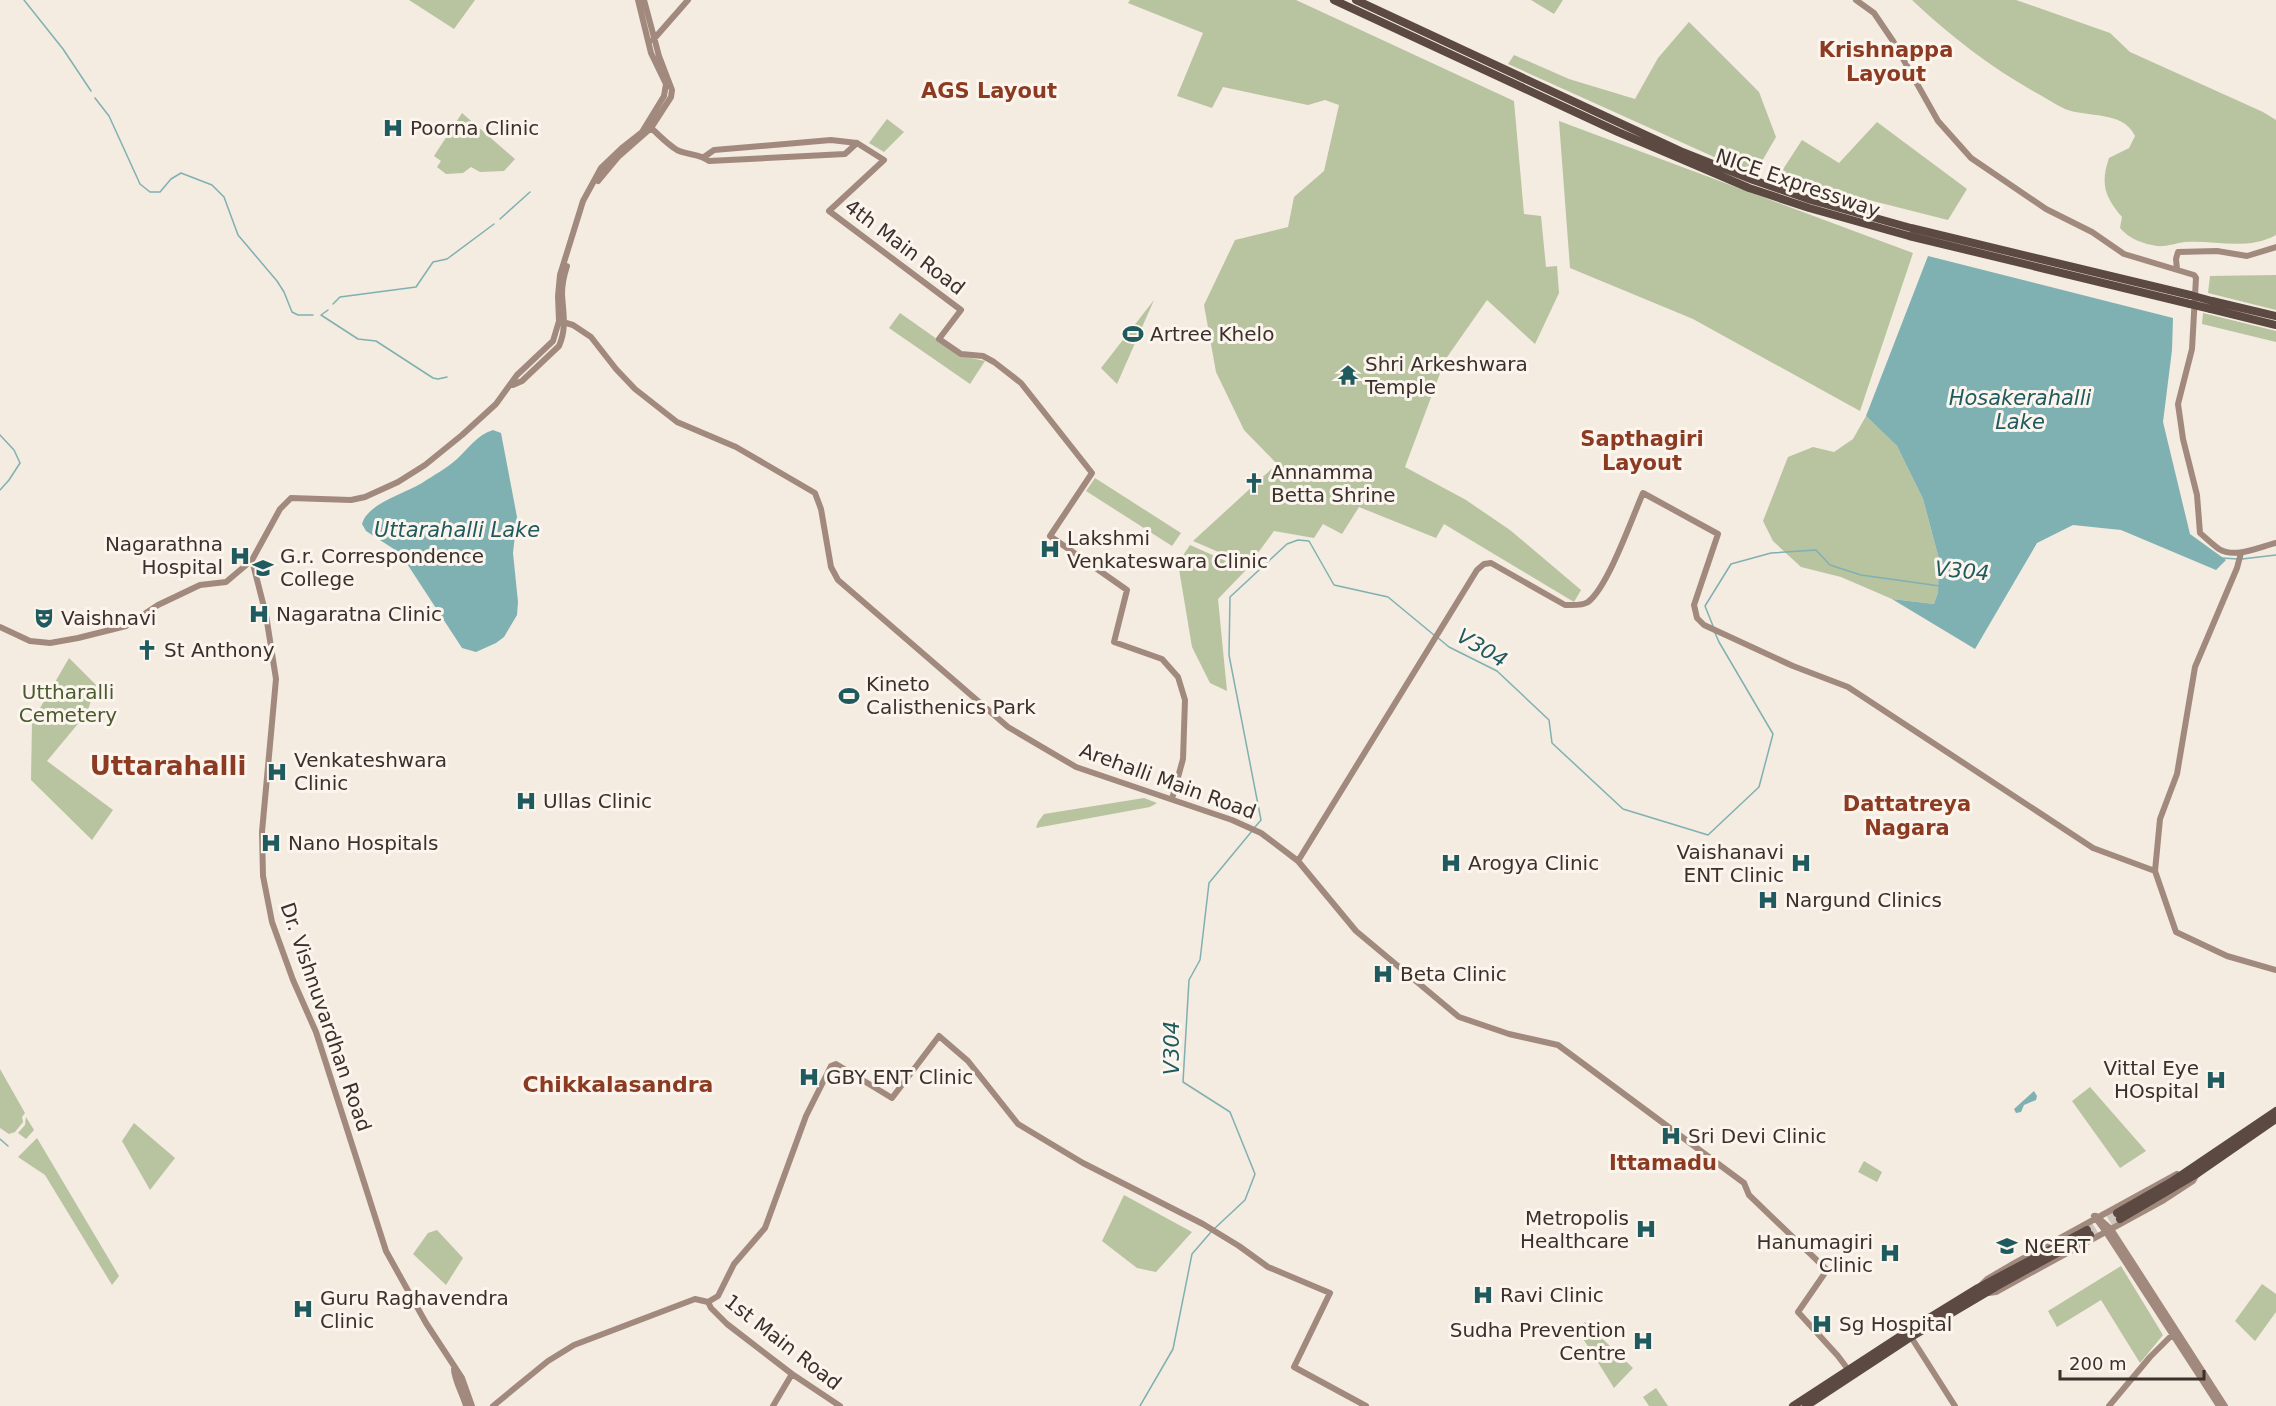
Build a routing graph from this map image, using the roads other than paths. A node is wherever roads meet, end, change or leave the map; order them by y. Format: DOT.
graph roads {
  1 [pos="638,0"];
  2 [pos="644,0"];
  3 [pos="688,0"];
  4 [pos="1334,0"];
  5 [pos="1356,0"];
  6 [pos="1856,0"];
  7 [pos="654,39"];
  8 [pos="649,45"];
  9 [pos="649,126"];
  10 [pos="857,143"];
  11 [pos="704,157"];
  12 [pos="2276,247"];
  13 [pos="2177,269"];
  14 [pos="2190,299"];
  15 [pos="2211,305"];
  16 [pos="2276,316"];
  17 [pos="562,322"];
  18 [pos="2276,325"];
  19 [pos="2276,543"];
  20 [pos="2241,555"];
  21 [pos="252,560"];
  22 [pos="0,627"];
  23 [pos="1172,799"];
  24 [pos="1298,861"];
  25 [pos="2155,871"];
  26 [pos="2276,970"];
  27 [pos="2276,1110"];
  28 [pos="2276,1119"];
  29 [pos="2198,1169"];
  30 [pos="2119,1216"];
  31 [pos="2096,1218"];
  32 [pos="2108,1231"];
  33 [pos="2088,1233"];
  34 [pos="1980,1292"];
  35 [pos="708,1302"];
  36 [pos="2174,1333"];
  37 [pos="1911,1337"];
  38 [pos="454,1369"];
  39 [pos="1850,1373"];
  40 [pos="792,1374"];
  41 [pos="466,1406"];
  42 [pos="472,1406"];
  43 [pos="493,1406"];
  44 [pos="773,1406"];
  45 [pos="840,1406"];
  46 [pos="1366,1406"];
  47 [pos="1793,1406"];
  48 [pos="1806,1406"];
  49 [pos="1954,1406"];
  50 [pos="2109,1406"];
  51 [pos="2219,1406"];
  52 [pos="2225,1406"];
  1 -- 8 [label="street"];
  2 -- 7 [label="street"];
  3 -- 7 [label="street"];
  4 -- 14 [label="highway, NICE Expressway"];
  5 -- 14 [label="highway, NICE Expressway"];
  6 -- 13 [label="street"];
  7 -- 8 [label="street"];
  7 -- 9 [label="street"];
  8 -- 9 [label="street"];
  9 -- 11 [label="street"];
  9 -- 17 [label="street"];
  10 -- 11 [label="street"];
  10 -- 11 [label="street"];
  10 -- 23 [label="street, 4th Main Road"];
  12 -- 13 [label="street"];
  13 -- 20 [label="street"];
  14 -- 15 [label="highway, NICE Expressway, bridge"];
  15 -- 16 [label="highway, NICE Expressway"];
  15 -- 18 [label="highway, NICE Expressway"];
  17 -- 21 [label="street"];
  17 -- 23 [label="street, Arehalli Main Road"];
  19 -- 20 [label="street"];
  20 -- 25 [label="street"];
  21 -- 22 [label="street"];
  21 -- 38 [label="street, Dr. Vishnuvardhan Road"];
  23 -- 24 [label="street, Arehalli Main Road"];
  24 -- 25 [label="street"];
  24 -- 39 [label="street, Arehalli Main Road"];
  25 -- 26 [label="street"];
  27 -- 29 [label="highway"];
  28 -- 29 [label="highway"];
  29 -- 30 [label="highway"];
  29 -- 31 [label="street"];
  29 -- 32 [label="street"];
  31 -- 32 [label="street"];
  31 -- 34 [label="street"];
  32 -- 34 [label="street"];
  32 -- 36 [label="street"];
  33 -- 34 [label="highway"];
  34 -- 37 [label="highway"];
  34 -- 39 [label="highway"];
  35 -- 40 [label="street, 1st Main Road"];
  35 -- 43 [label="street"];
  35 -- 46 [label="street"];
  36 -- 50 [label="street"];
  36 -- 51 [label="street"];
  36 -- 52 [label="street"];
  37 -- 39 [label="highway"];
  37 -- 49 [label="street"];
  38 -- 41 [label="street, Dr. Vishnuvardhan Road"];
  38 -- 42 [label="street, Dr. Vishnuvardhan Road"];
  39 -- 47 [label="highway"];
  39 -- 48 [label="highway"];
  40 -- 44 [label="street"];
  40 -- 45 [label="street, 1st Main Road"];
}
